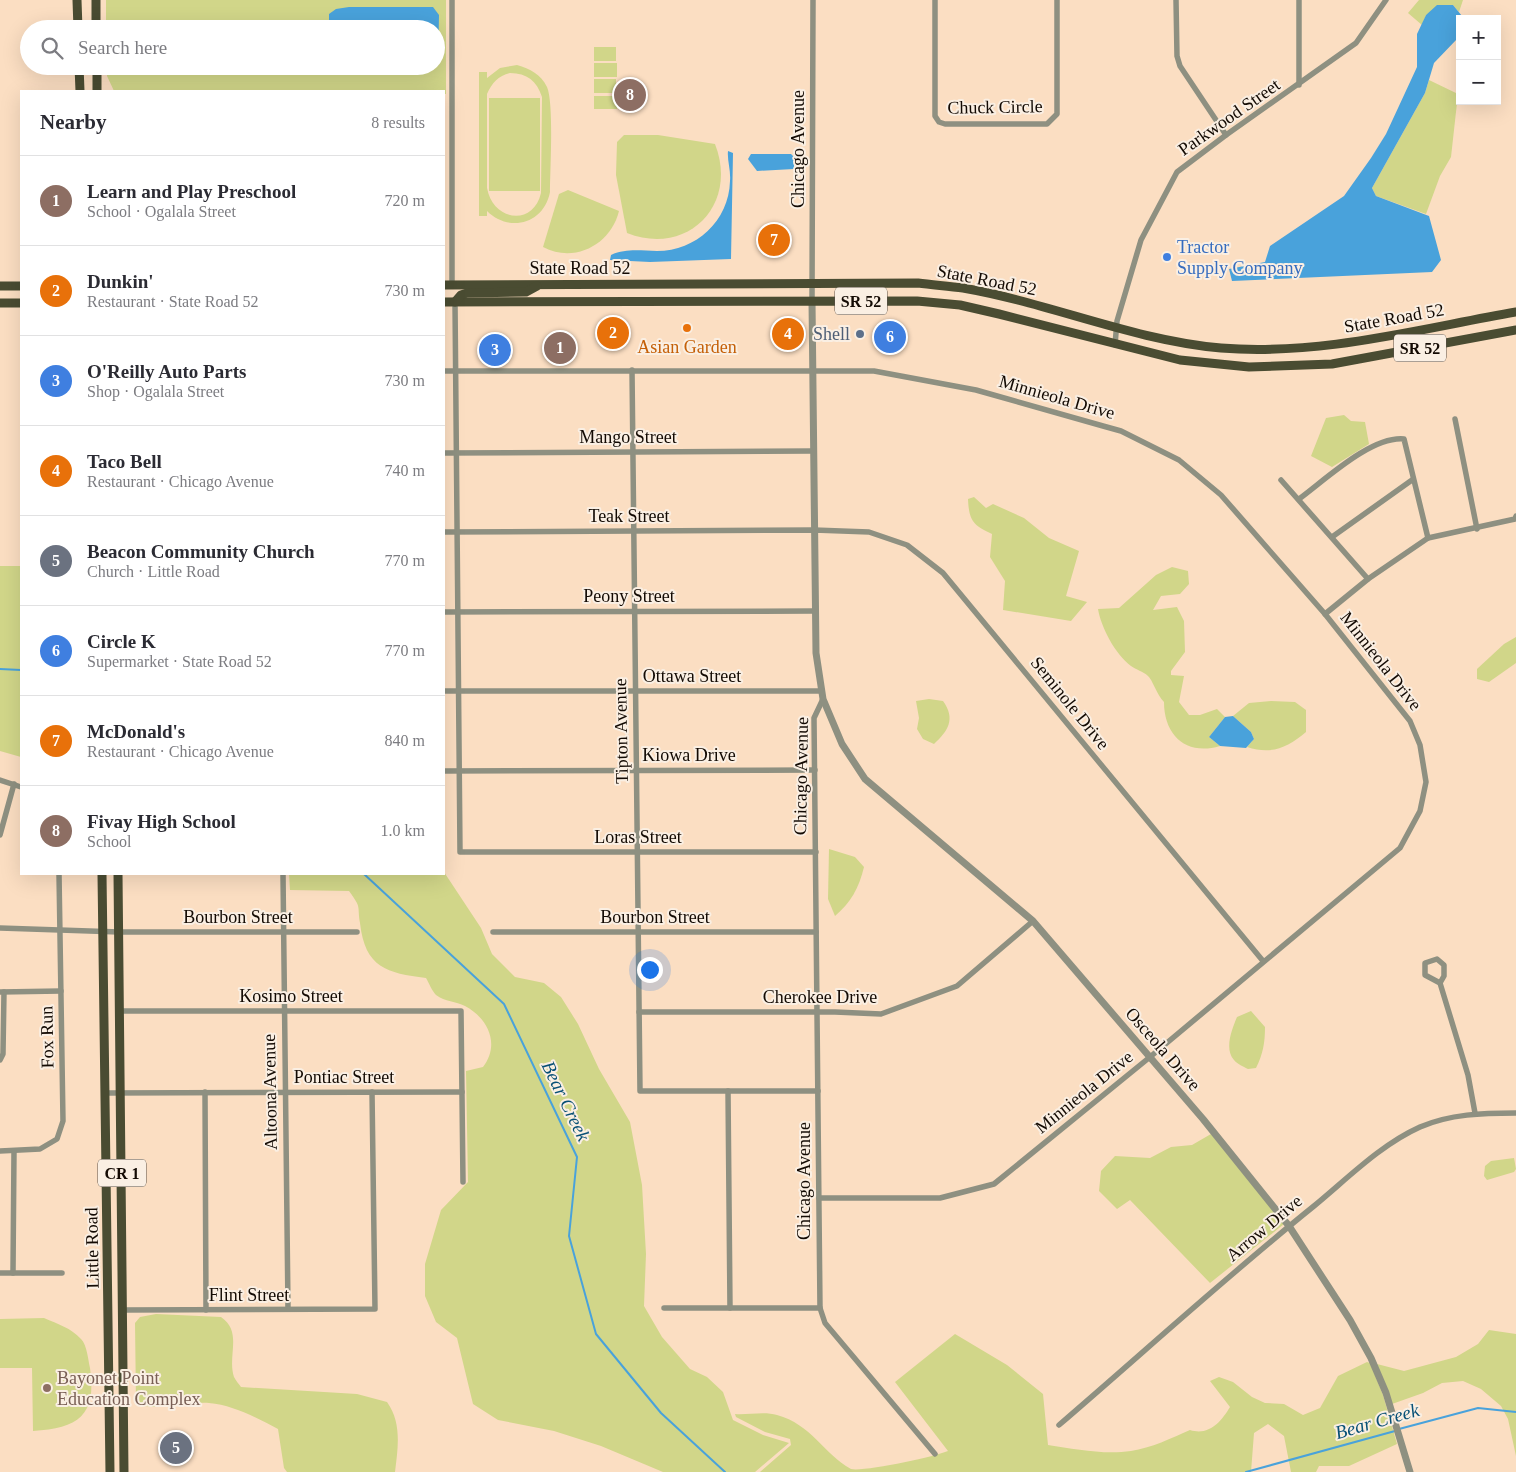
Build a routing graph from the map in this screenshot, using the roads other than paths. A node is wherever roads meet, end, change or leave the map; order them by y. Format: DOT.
graph roads {
  1 [pos="77,0"];
  2 [pos="96,0"];
  3 [pos="452,0"];
  4 [pos="814,0"];
  5 [pos="936,0"];
  6 [pos="1057,0"];
  7 [pos="1176,0"];
  8 [pos="1299,0"];
  9 [pos="1386,0"];
  10 [pos="78,20"];
  11 [pos="96,20"];
  12 [pos="79,75"];
  13 [pos="97,75"];
  14 [pos="1299,85"];
  15 [pos="80,90"];
  16 [pos="98,90"];
  17 [pos="1226,135"];
  18 [pos="812,283"];
  19 [pos="448,285"];
  20 [pos="538,285"];
  21 [pos="0,286"];
  22 [pos="20,286"];
  23 [pos="812,301"];
  24 [pos="0,302"];
  25 [pos="445,302"];
  26 [pos="454,302"];
  27 [pos="20,303"];
  28 [pos="1516,312"];
  29 [pos="1116,327"];
  30 [pos="1516,330"];
  31 [pos="1115,344"];
  32 [pos="1324,346"];
  33 [pos="1324,365"];
  34 [pos="455,370"];
  35 [pos="632,370"];
  36 [pos="813,370"];
  37 [pos="445,371"];
  38 [pos="1455,419"];
  39 [pos="813,451"];
  40 [pos="633,452"];
  41 [pos="445,453"];
  42 [pos="456,453"];
  43 [pos="1281,480"];
  44 [pos="1412,480"];
  45 [pos="1299,499"];
  46 [pos="1516,518"];
  47 [pos="1477,529"];
  48 [pos="814,530"];
  49 [pos="634,531"];
  50 [pos="445,532"];
  51 [pos="457,532"];
  52 [pos="1332,537"];
  53 [pos="1428,538"];
  54 [pos="1368,579"];
  55 [pos="634,611"];
  56 [pos="815,611"];
  57 [pos="445,612"];
  58 [pos="457,612"];
  59 [pos="1325,614"];
  60 [pos="445,691"];
  61 [pos="458,691"];
  62 [pos="635,691"];
  63 [pos="822,695"];
  64 [pos="636,770"];
  65 [pos="815,770"];
  66 [pos="445,771"];
  67 [pos="459,771"];
  68 [pos="0,780"];
  69 [pos="14,784"];
  70 [pos="20,787"];
  71 [pos="0,835"];
  72 [pos="637,852"];
  73 [pos="816,852"];
  74 [pos="59,875"];
  75 [pos="102,875"];
  76 [pos="118,875"];
  77 [pos="283,875"];
  78 [pos="1033,921"];
  79 [pos="0,928"];
  80 [pos="61,929"];
  81 [pos="103,930"];
  82 [pos="120,932"];
  83 [pos="284,932"];
  84 [pos="357,932"];
  85 [pos="493,932"];
  86 [pos="638,932"];
  87 [pos="816,932"];
  88 [pos="1263,961"];
  89 [pos="1440,983"];
  90 [pos="61,991"];
  91 [pos="2,992"];
  92 [pos="120,1011"];
  93 [pos="284,1011"];
  94 [pos="639,1012"];
  95 [pos="817,1012"];
  96 [pos="1150,1057"];
  97 [pos="0,1060"];
  98 [pos="818,1090"];
  99 [pos="728,1091"];
  100 [pos="205,1092"];
  101 [pos="285,1092"];
  102 [pos="372,1092"];
  103 [pos="462,1092"];
  104 [pos="106,1093"];
  105 [pos="121,1093"];
  106 [pos="1475,1113"];
  107 [pos="1516,1113"];
  108 [pos="0,1151"];
  109 [pos="14,1151"];
  110 [pos="463,1182"];
  111 [pos="819,1198"];
  112 [pos="1289,1226"];
  113 [pos="0,1273"];
  114 [pos="13,1273"];
  115 [pos="62,1273"];
  116 [pos="664,1308"];
  117 [pos="730,1308"];
  118 [pos="820,1308"];
  119 [pos="123,1310"];
  120 [pos="206,1310"];
  121 [pos="288,1310"];
  122 [pos="1059,1425"];
  123 [pos="935,1454"];
  124 [pos="110,1472"];
  125 [pos="124,1472"];
  126 [pos="1410,1472"];
  1 -- 10 [label="main road"];
  2 -- 11 [label="main road"];
  3 -- 19 [label="street"];
  4 -- 18 [label="street, Chicago Avenue"];
  5 -- 6 [label="street, Chuck Circle"];
  7 -- 17 [label="street"];
  8 -- 14 [label="street"];
  9 -- 14 [label="street, Parkwood Street"];
  12 -- 15 [label="main road"];
  13 -- 16 [label="main road"];
  14 -- 17 [label="street, Parkwood Street"];
  17 -- 29 [label="street, Parkwood Street"];
  18 -- 20 [label="main road, State Road 52 / SR 52"];
  18 -- 23 [label="street, Chicago Avenue"];
  18 -- 29 [label="main road, State Road 52 / SR 52"];
  19 -- 20 [label="main road, State Road 52 / SR 52"];
  20 -- 26 [label="main road"];
  21 -- 22 [label="main road"];
  23 -- 26 [label="main road, State Road 52 / SR 52"];
  23 -- 31 [label="main road, State Road 52 / SR 52"];
  23 -- 36 [label="street, Chicago Avenue"];
  24 -- 27 [label="main road"];
  25 -- 26 [label="main road, State Road 52 / SR 52"];
  26 -- 34 [label="street"];
  28 -- 32 [label="main road, State Road 52 / SR 52"];
  29 -- 31 [label="street, Parkwood Street"];
  29 -- 32 [label="main road, State Road 52 / SR 52"];
  30 -- 33 [label="main road, State Road 52 / SR 52"];
  31 -- 33 [label="main road, State Road 52 / SR 52"];
  32 -- 33 [label="main road"];
  34 -- 35 [label="street, Minnieola Drive"];
  34 -- 37 [label="street, Minnieola Drive"];
  34 -- 42 [label="street"];
  35 -- 36 [label="street, Minnieola Drive"];
  35 -- 40 [label="street, Tipton Avenue"];
  36 -- 39 [label="street, Chicago Avenue"];
  36 -- 59 [label="street, Minnieola Drive"];
  38 -- 47 [label="street"];
  39 -- 40 [label="street, Mango Street"];
  39 -- 48 [label="street, Chicago Avenue"];
  40 -- 42 [label="street, Mango Street"];
  40 -- 49 [label="street, Tipton Avenue"];
  41 -- 42 [label="street, Mango Street"];
  42 -- 51 [label="street"];
  43 -- 45 [label="street"];
  44 -- 45 [label="street"];
  44 -- 52 [label="street"];
  44 -- 53 [label="street"];
  45 -- 52 [label="street"];
  46 -- 47 [label="street"];
  47 -- 53 [label="street"];
  48 -- 49 [label="street, Teak Street"];
  48 -- 56 [label="street, Chicago Avenue"];
  48 -- 88 [label="street, Seminole Drive"];
  49 -- 51 [label="street, Teak Street"];
  49 -- 55 [label="street, Tipton Avenue"];
  50 -- 51 [label="street, Teak Street"];
  51 -- 58 [label="street"];
  52 -- 54 [label="street"];
  53 -- 54 [label="street"];
  54 -- 59 [label="street"];
  55 -- 56 [label="street, Peony Street"];
  55 -- 58 [label="street, Peony Street"];
  55 -- 62 [label="street, Tipton Avenue"];
  56 -- 63 [label="street, Chicago Avenue"];
  57 -- 58 [label="street, Peony Street"];
  58 -- 61 [label="street"];
  59 -- 88 [label="street, Minnieola Drive"];
  60 -- 61 [label="street, Ottawa Street"];
  61 -- 62 [label="street, Ottawa Street"];
  61 -- 67 [label="street"];
  62 -- 63 [label="street, Ottawa Street"];
  62 -- 64 [label="street, Tipton Avenue"];
  63 -- 65 [label="street, Chicago Avenue"];
  63 -- 78 [label="street, Osceola Drive"];
  64 -- 65 [label="street, Kiowa Drive"];
  64 -- 67 [label="street, Kiowa Drive"];
  64 -- 72 [label="street, Tipton Avenue"];
  65 -- 73 [label="street, Chicago Avenue"];
  66 -- 67 [label="street, Kiowa Drive"];
  67 -- 72 [label="street, Loras Street"];
  68 -- 69 [label="street"];
  69 -- 70 [label="street"];
  69 -- 71 [label="street"];
  72 -- 73 [label="street, Loras Street"];
  72 -- 86 [label="street, Tipton Avenue"];
  73 -- 87 [label="street, Chicago Avenue"];
  74 -- 80 [label="street, Fox Run"];
  75 -- 81 [label="main road, Little Road / CR 1"];
  76 -- 82 [label="main road, Little Road / CR 1"];
  77 -- 83 [label="street, Altoona Avenue"];
  78 -- 95 [label="street, Cherokee Drive"];
  78 -- 96 [label="street, Osceola Drive"];
  79 -- 80 [label="street, Bourbon Street"];
  80 -- 81 [label="street, Bourbon Street"];
  80 -- 90 [label="street, Fox Run"];
  81 -- 82 [label="street, Bourbon Street"];
  81 -- 104 [label="main road, Little Road / CR 1"];
  82 -- 83 [label="street, Bourbon Street"];
  82 -- 92 [label="main road, Little Road / CR 1"];
  83 -- 84 [label="street, Bourbon Street"];
  83 -- 93 [label="street, Altoona Avenue"];
  85 -- 86 [label="street, Bourbon Street"];
  86 -- 87 [label="street, Bourbon Street"];
  86 -- 94 [label="street, Tipton Avenue"];
  87 -- 95 [label="street, Chicago Avenue"];
  88 -- 96 [label="street, Minnieola Drive"];
  89 -- 106 [label="street"];
  90 -- 91 [label="street"];
  90 -- 109 [label="street, Fox Run"];
  91 -- 97 [label="street"];
  92 -- 93 [label="street, Kosimo Street"];
  92 -- 105 [label="main road, Little Road / CR 1"];
  93 -- 101 [label="street, Altoona Avenue"];
  93 -- 103 [label="street, Kosimo Street"];
  94 -- 95 [label="street, Cherokee Drive"];
  94 -- 99 [label="street, Tipton Avenue"];
  95 -- 98 [label="street, Chicago Avenue"];
  96 -- 111 [label="street, Minnieola Drive"];
  96 -- 112 [label="street, Osceola Drive"];
  98 -- 99 [label="street"];
  98 -- 111 [label="street, Chicago Avenue"];
  99 -- 117 [label="street"];
  100 -- 101 [label="street, Pontiac Street"];
  100 -- 105 [label="street, Pontiac Street"];
  100 -- 120 [label="street"];
  101 -- 102 [label="street, Pontiac Street"];
  101 -- 121 [label="street, Altoona Avenue"];
  102 -- 103 [label="street, Pontiac Street"];
  102 -- 121 [label="street, Flint Street"];
  103 -- 110 [label="street"];
  104 -- 105 [label="street, Pontiac Street"];
  104 -- 124 [label="main road, Little Road / CR 1"];
  105 -- 119 [label="main road, Little Road / CR 1"];
  106 -- 107 [label="street, Arrow Drive"];
  106 -- 112 [label="street, Arrow Drive"];
  108 -- 109 [label="street, Fox Run"];
  109 -- 114 [label="street"];
  111 -- 118 [label="street, Chicago Avenue"];
  112 -- 122 [label="street, Arrow Drive"];
  112 -- 126 [label="street, Osceola Drive"];
  113 -- 114 [label="street"];
  114 -- 115 [label="street"];
  116 -- 117 [label="street"];
  117 -- 118 [label="street"];
  118 -- 123 [label="street, Chicago Avenue"];
  119 -- 120 [label="street, Flint Street"];
  119 -- 125 [label="main road, Little Road / CR 1"];
  120 -- 121 [label="street, Flint Street"];
}
